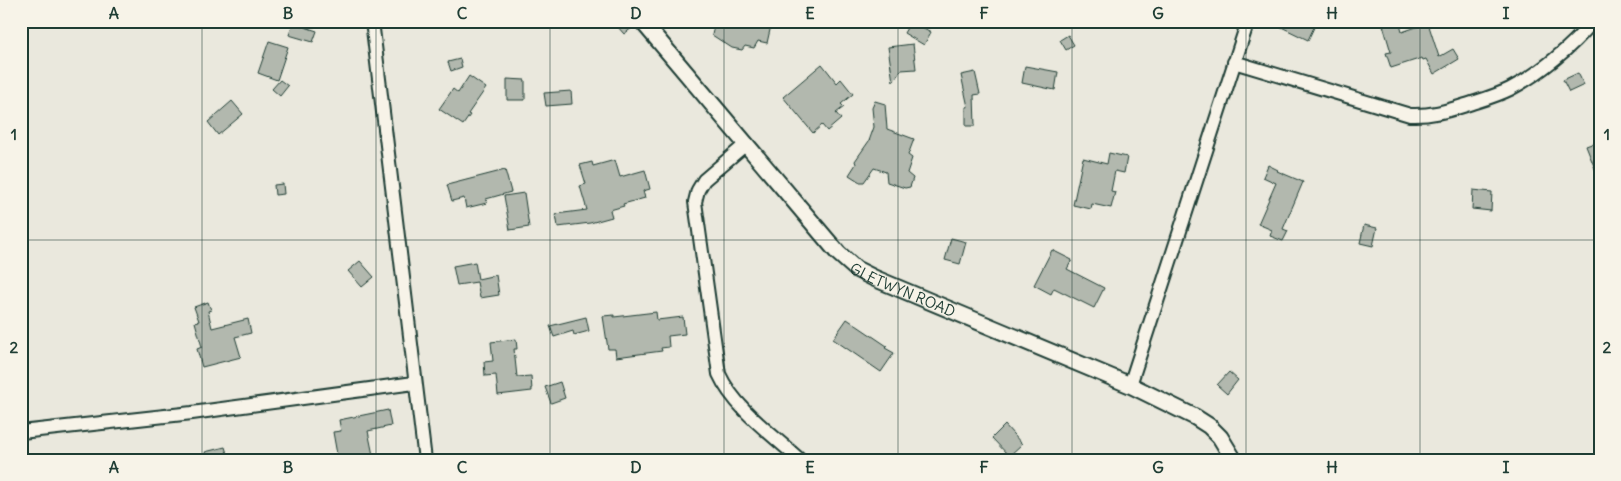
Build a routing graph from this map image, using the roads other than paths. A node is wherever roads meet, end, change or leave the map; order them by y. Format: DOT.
graph roads {
  1 [pos="372,21"];
  2 [pos="642,21"];
  3 [pos="1248,21"];
  4 [pos="1593,21"];
  5 [pos="1234,62"];
  6 [pos="746,144"];
  7 [pos="414,383"];
  8 [pos="1130,385"];
  9 [pos="21,432"];
  10 [pos="425,460"];
  11 [pos="800,460"];
  12 [pos="1234,460"];
  1 -- 7 [label="street"];
  2 -- 6 [label="street, GLETWYN ROAD"];
  3 -- 5 [label="street"];
  4 -- 5 [label="street"];
  5 -- 8 [label="street"];
  6 -- 8 [label="street, GLETWYN ROAD"];
  6 -- 11 [label="street"];
  7 -- 9 [label="street"];
  7 -- 10 [label="street"];
  8 -- 12 [label="street, GLETWYN ROAD"];
}
